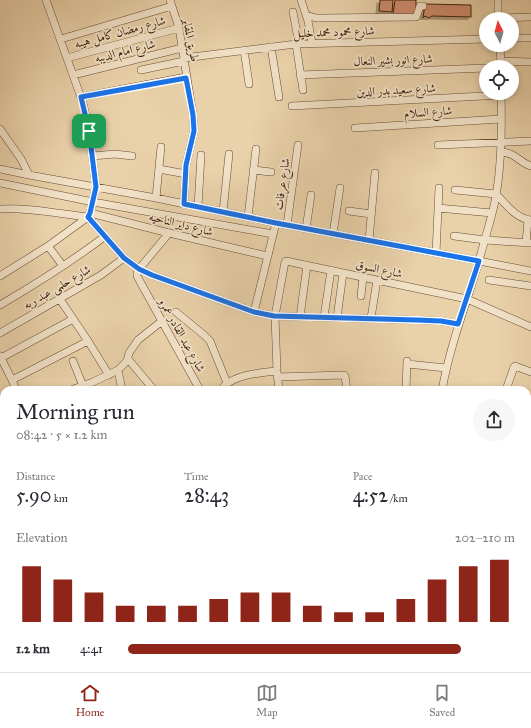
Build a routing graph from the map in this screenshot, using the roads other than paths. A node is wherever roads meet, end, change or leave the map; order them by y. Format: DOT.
graph roads {
  1 [pos="46,0"];
  2 [pos="301,0"];
  3 [pos="498,0"];
  4 [pos="171,3"];
  5 [pos="423,6"];
  6 [pos="293,12"];
  7 [pos="498,12"];
  8 [pos="306,15"];
  9 [pos="519,17"];
  10 [pos="531,17"];
  11 [pos="178,28"];
  12 [pos="519,38"];
  13 [pos="531,38"];
  14 [pos="61,39"];
  15 [pos="479,39"];
  16 [pos="312,43"];
  17 [pos="297,44"];
  18 [pos="271,47"];
  19 [pos="182,48"];
  20 [pos="244,50"];
  21 [pos="67,58"];
  22 [pos="184,59"];
  23 [pos="531,62"];
  24 [pos="519,63"];
  25 [pos="479,68"];
  26 [pos="140,70"];
  27 [pos="300,74"];
  28 [pos="73,75"];
  29 [pos="186,78"];
  30 [pos="249,84"];
  31 [pos="303,90"];
  32 [pos="479,95"];
  33 [pos="81,97"];
  34 [pos="279,97"];
  35 [pos="502,100"];
  36 [pos="292,106"];
  37 [pos="501,119"];
  38 [pos="0,128"];
  39 [pos="355,128"];
  40 [pos="2,137"];
  41 [pos="531,140"];
  42 [pos="501,142"];
  43 [pos="298,145"];
  44 [pos="438,145"];
  45 [pos="161,147"];
  46 [pos="256,148"];
  47 [pos="501,152"];
  48 [pos="229,154"];
  49 [pos="92,156"];
  50 [pos="132,156"];
  51 [pos="201,156"];
  52 [pos="531,166"];
  53 [pos="0,169"];
  54 [pos="159,169"];
  55 [pos="254,170"];
  56 [pos="271,172"];
  57 [pos="375,172"];
  58 [pos="186,174"];
  59 [pos="29,175"];
  60 [pos="0,183"];
  61 [pos="96,187"];
  62 [pos="340,188"];
  63 [pos="439,188"];
  64 [pos="455,190"];
  65 [pos="496,194"];
  66 [pos="312,196"];
  67 [pos="156,198"];
  68 [pos="93,202"];
  69 [pos="184,204"];
  70 [pos="198,207"];
  71 [pos="438,208"];
  72 [pos="0,209"];
  73 [pos="349,211"];
  74 [pos="223,212"];
  75 [pos="492,213"];
  76 [pos="371,214"];
  77 [pos="89,215"];
  78 [pos="248,217"];
  79 [pos="529,220"];
  80 [pos="276,223"];
  81 [pos="287,225"];
  82 [pos="306,229"];
  83 [pos="169,233"];
  84 [pos="273,234"];
  85 [pos="333,234"];
  86 [pos="454,236"];
  87 [pos="104,237"];
  88 [pos="369,240"];
  89 [pos="485,240"];
  90 [pos="529,243"];
  91 [pos="48,246"];
  92 [pos="436,253"];
  93 [pos="268,256"];
  94 [pos="124,258"];
  95 [pos="479,261"];
  96 [pos="308,265"];
  97 [pos="62,266"];
  98 [pos="139,269"];
  99 [pos="331,270"];
  100 [pos="531,270"];
  101 [pos="343,273"];
  102 [pos="0,276"];
  103 [pos="363,277"];
  104 [pos="377,280"];
  105 [pos="489,280"];
  106 [pos="531,286"];
  107 [pos="361,296"];
  108 [pos="59,298"];
  109 [pos="467,299"];
  110 [pos="0,305"];
  111 [pos="176,312"];
  112 [pos="254,312"];
  113 [pos="274,316"];
  114 [pos="300,317"];
  115 [pos="324,317"];
  116 [pos="337,318"];
  117 [pos="371,318"];
  118 [pos="73,319"];
  119 [pos="162,321"];
  120 [pos="458,324"];
  121 [pos="531,327"];
  122 [pos="0,333"];
  123 [pos="88,341"];
  124 [pos="0,357"];
  125 [pos="128,359"];
  126 [pos="73,361"];
  127 [pos="531,362"];
  128 [pos="446,368"];
  129 [pos="118,370"];
  130 [pos="530,371"];
  131 [pos="277,374"];
  132 [pos="109,375"];
  133 [pos="12,380"];
  134 [pos="93,382"];
  135 [pos="14,386"];
  136 [pos="83,386"];
  137 [pos="94,386"];
  138 [pos="121,386"];
  139 [pos="151,386"];
  140 [pos="198,386"];
  141 [pos="278,386"];
  142 [pos="346,386"];
  143 [pos="406,386"];
  144 [pos="443,386"];
  145 [pos="507,386"];
  1 -- 14 [label="street"];
  2 -- 8 [label="street"];
  3 -- 7 [label="street"];
  4 -- 11 [label="street, طريق المقابر"];
  4 -- 14 [label="street"];
  5 -- 8 [label="street"];
  6 -- 17 [label="street"];
  8 -- 16 [label="street"];
  9 -- 10 [label="street"];
  11 -- 19 [label="street, طريق المقابر"];
  11 -- 21 [label="street, شارع رمضان كامل هيبه"];
  12 -- 13 [label="street"];
  14 -- 21 [label="street"];
  15 -- 16 [label="street, شارع محمود محمد خليل"];
  16 -- 17 [label="street, شارع محمود محمد خليل"];
  17 -- 18 [label="street, شارع محمود محمد خليل"];
  17 -- 27 [label="street"];
  18 -- 20 [label="street, شارع محمود محمد خليل"];
  18 -- 34 [label="street"];
  19 -- 22 [label="street, طريق المقابر"];
  19 -- 28 [label="street, شارع امام الديبه"];
  20 -- 22 [label="street, شارع محمود محمد خليل"];
  20 -- 30 [label="street"];
  21 -- 28 [label="street"];
  22 -- 26 [label="street, شارع محمود محمد خليل"];
  22 -- 29 [label="street, طريق المقابر"];
  23 -- 24 [label="street"];
  25 -- 27 [label="street, شارع انور بشير النعال"];
  27 -- 31 [label="street"];
  28 -- 33 [label="street"];
  29 -- 33 [label="street"];
  29 -- 58 [label="street, طريق المقابر"];
  32 -- 36 [label="street, شارع سعيد بدر الدين"];
  33 -- 49 [label="street"];
  35 -- 37 [label="street"];
  37 -- 39 [label="street, شارع السلام"];
  37 -- 42 [label="street"];
  38 -- 40 [label="street"];
  40 -- 59 [label="street"];
  41 -- 42 [label="street"];
  42 -- 44 [label="street"];
  42 -- 47 [label="street"];
  43 -- 81 [label="street, شارع عرفات"];
  45 -- 54 [label="street"];
  46 -- 55 [label="street"];
  47 -- 52 [label="street"];
  47 -- 65 [label="street"];
  48 -- 74 [label="street"];
  49 -- 50 [label="street"];
  49 -- 61 [label="street"];
  51 -- 70 [label="street"];
  53 -- 59 [label="street"];
  54 -- 58 [label="street"];
  54 -- 67 [label="street"];
  55 -- 56 [label="street"];
  55 -- 78 [label="street"];
  57 -- 76 [label="street"];
  58 -- 69 [label="street, طريق المقابر"];
  59 -- 61 [label="street"];
  60 -- 68 [label="street"];
  61 -- 67 [label="street"];
  61 -- 68 [label="street"];
  62 -- 85 [label="street"];
  63 -- 71 [label="street"];
  64 -- 65 [label="street"];
  65 -- 75 [label="street"];
  65 -- 79 [label="street"];
  66 -- 82 [label="street"];
  67 -- 69 [label="street"];
  68 -- 77 [label="street"];
  68 -- 84 [label="street"];
  69 -- 70 [label="street"];
  70 -- 74 [label="street"];
  71 -- 75 [label="street"];
  71 -- 92 [label="street"];
  72 -- 77 [label="street, شارع داير الناحيه"];
  73 -- 76 [label="street"];
  74 -- 78 [label="street"];
  75 -- 89 [label="street"];
  76 -- 88 [label="street"];
  77 -- 83 [label="street, شارع داير الناحيه"];
  77 -- 87 [label="street"];
  77 -- 91 [label="street"];
  78 -- 80 [label="street"];
  79 -- 90 [label="street"];
  80 -- 81 [label="street"];
  80 -- 84 [label="street"];
  81 -- 82 [label="street"];
  82 -- 85 [label="street"];
  83 -- 93 [label="street, شارع داير الناحيه"];
  83 -- 98 [label="street"];
  84 -- 93 [label="street"];
  85 -- 88 [label="street"];
  86 -- 89 [label="street"];
  87 -- 94 [label="street"];
  87 -- 97 [label="street"];
  88 -- 92 [label="street"];
  89 -- 90 [label="street"];
  89 -- 95 [label="street"];
  91 -- 97 [label="street"];
  91 -- 102 [label="street"];
  92 -- 95 [label="street"];
  93 -- 112 [label="street"];
  94 -- 98 [label="street"];
  94 -- 108 [label="street, شارع حلمى عبد ربه"];
  95 -- 100 [label="street"];
  95 -- 109 [label="street"];
  96 -- 99 [label="street, شارع السوق"];
  96 -- 113 [label="street, شارع السوق"];
  96 -- 114 [label="street"];
  97 -- 110 [label="street"];
  98 -- 112 [label="street"];
  98 -- 119 [label="street, شارع عبد القادر عمرو"];
  99 -- 101 [label="street, شارع السوق"];
  99 -- 115 [label="street"];
  101 -- 103 [label="street, شارع السوق"];
  101 -- 116 [label="street"];
  103 -- 104 [label="street, شارع السوق"];
  103 -- 107 [label="street"];
  104 -- 109 [label="street, شارع السوق"];
  104 -- 117 [label="street"];
  105 -- 106 [label="street"];
  108 -- 118 [label="street"];
  108 -- 122 [label="street, شارع حلمى عبد ربه"];
  109 -- 120 [label="street"];
  109 -- 121 [label="street, شارع السوق"];
  111 -- 131 [label="street"];
  112 -- 113 [label="street"];
  113 -- 114 [label="street"];
  113 -- 131 [label="street"];
  114 -- 115 [label="street"];
  115 -- 116 [label="street"];
  116 -- 117 [label="street"];
  117 -- 120 [label="street"];
  118 -- 123 [label="street"];
  118 -- 124 [label="street"];
  119 -- 125 [label="street"];
  119 -- 140 [label="street, شارع عبد القادر عمرو"];
  120 -- 128 [label="street"];
  123 -- 132 [label="street"];
  123 -- 133 [label="street"];
  124 -- 133 [label="street"];
  125 -- 129 [label="street"];
  125 -- 139 [label="street"];
  126 -- 136 [label="street"];
  127 -- 130 [label="street"];
  128 -- 143 [label="street"];
  128 -- 144 [label="street"];
  129 -- 132 [label="street"];
  129 -- 138 [label="street"];
  130 -- 145 [label="street"];
  131 -- 141 [label="street"];
  131 -- 142 [label="street"];
  132 -- 134 [label="street"];
  133 -- 135 [label="street"];
  134 -- 136 [label="street"];
  134 -- 137 [label="street"];
}
